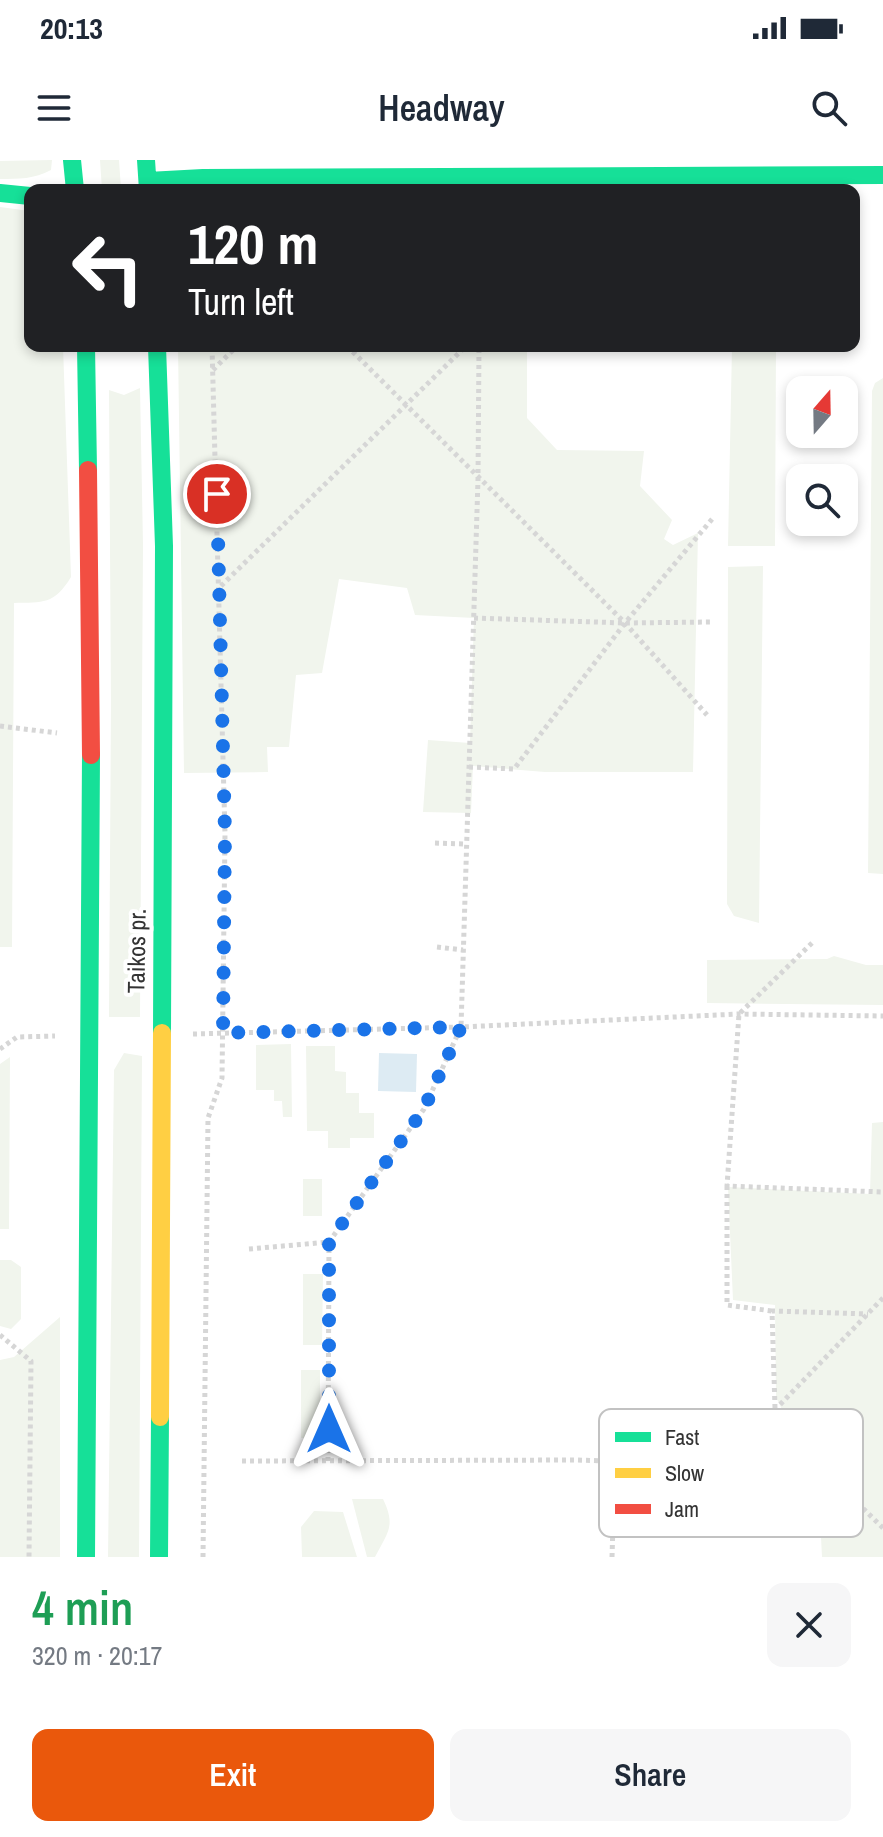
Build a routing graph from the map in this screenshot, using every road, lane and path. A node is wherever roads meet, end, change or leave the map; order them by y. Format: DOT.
graph roads {
  1 [pos="72,160"];
  2 [pos="146,160"];
  3 [pos="883,175"];
  4 [pos="74,184"];
  5 [pos="148,184"];
  6 [pos="158,184"];
  7 [pos="0,193"];
  8 [pos="24,195"];
  9 [pos="86,352"];
  10 [pos="157,352"];
  11 [pos="212,352"];
  12 [pos="231,352"];
  13 [pos="353,352"];
  14 [pos="460,352"];
  15 [pos="479,352"];
  16 [pos="213,370"];
  17 [pos="407,405"];
  18 [pos="478,479"];
  19 [pos="713,518"];
  20 [pos="220,587"];
  21 [pos="474,618"];
  22 [pos="710,622"];
  23 [pos="625,623"];
  24 [pos="707,715"];
  25 [pos="0,726"];
  26 [pos="66,734"];
  27 [pos="469,767"];
  28 [pos="435,843"];
  29 [pos="466,844"];
  30 [pos="812,943"];
  31 [pos="437,947"];
  32 [pos="463,950"];
  33 [pos="739,1014"];
  34 [pos="881,1017"];
  35 [pos="461,1027"];
  36 [pos="223,1033"];
  37 [pos="727,1186"];
  38 [pos="883,1192"];
  39 [pos="329,1242"];
  40 [pos="249,1249"];
  41 [pos="883,1298"];
  42 [pos="772,1311"];
  43 [pos="868,1314"];
  44 [pos="0,1335"];
  45 [pos="775,1409"];
  46 [pos="242,1461"];
  47 [pos="328,1461"];
  48 [pos="599,1461"];
  49 [pos="863,1508"];
  50 [pos="883,1528"];
  51 [pos="613,1537"];
  52 [pos="29,1557"];
  53 [pos="86,1557"];
  54 [pos="159,1557"];
  55 [pos="203,1557"];
  56 [pos="612,1557"];
  1 -- 4 [label="main road"];
  2 -- 5 [label="main road"];
  3 -- 6 [label="main road"];
  7 -- 8 [label="main road"];
  9 -- 53 [label="main road, Taikos pr."];
  10 -- 54 [label="main road, Taikos pr."];
  11 -- 16 [label="path"];
  12 -- 16 [label="path"];
  13 -- 17 [label="path"];
  14 -- 17 [label="path"];
  15 -- 18 [label="path"];
  16 -- 20 [label="path"];
  17 -- 18 [label="path"];
  17 -- 20 [label="path"];
  18 -- 21 [label="path"];
  18 -- 23 [label="path"];
  19 -- 23 [label="path"];
  20 -- 36 [label="path"];
  21 -- 23 [label="path"];
  21 -- 27 [label="path"];
  22 -- 23 [label="path"];
  23 -- 24 [label="path"];
  23 -- 27 [label="path"];
  25 -- 26 [label="path"];
  27 -- 29 [label="path"];
  28 -- 29 [label="path"];
  29 -- 32 [label="path"];
  30 -- 33 [label="path"];
  31 -- 32 [label="path"];
  32 -- 35 [label="path"];
  33 -- 34 [label="path"];
  33 -- 35 [label="path"];
  33 -- 37 [label="path"];
  35 -- 36 [label="path"];
  35 -- 39 [label="path"];
  36 -- 55 [label="path"];
  37 -- 38 [label="path"];
  37 -- 42 [label="path"];
  39 -- 40 [label="path"];
  39 -- 47 [label="path"];
  41 -- 43 [label="path"];
  42 -- 43 [label="path"];
  42 -- 45 [label="path"];
  43 -- 45 [label="path"];
  44 -- 52 [label="path"];
  46 -- 47 [label="path"];
  47 -- 48 [label="path"];
  49 -- 50 [label="path"];
  51 -- 56 [label="path"];
}
